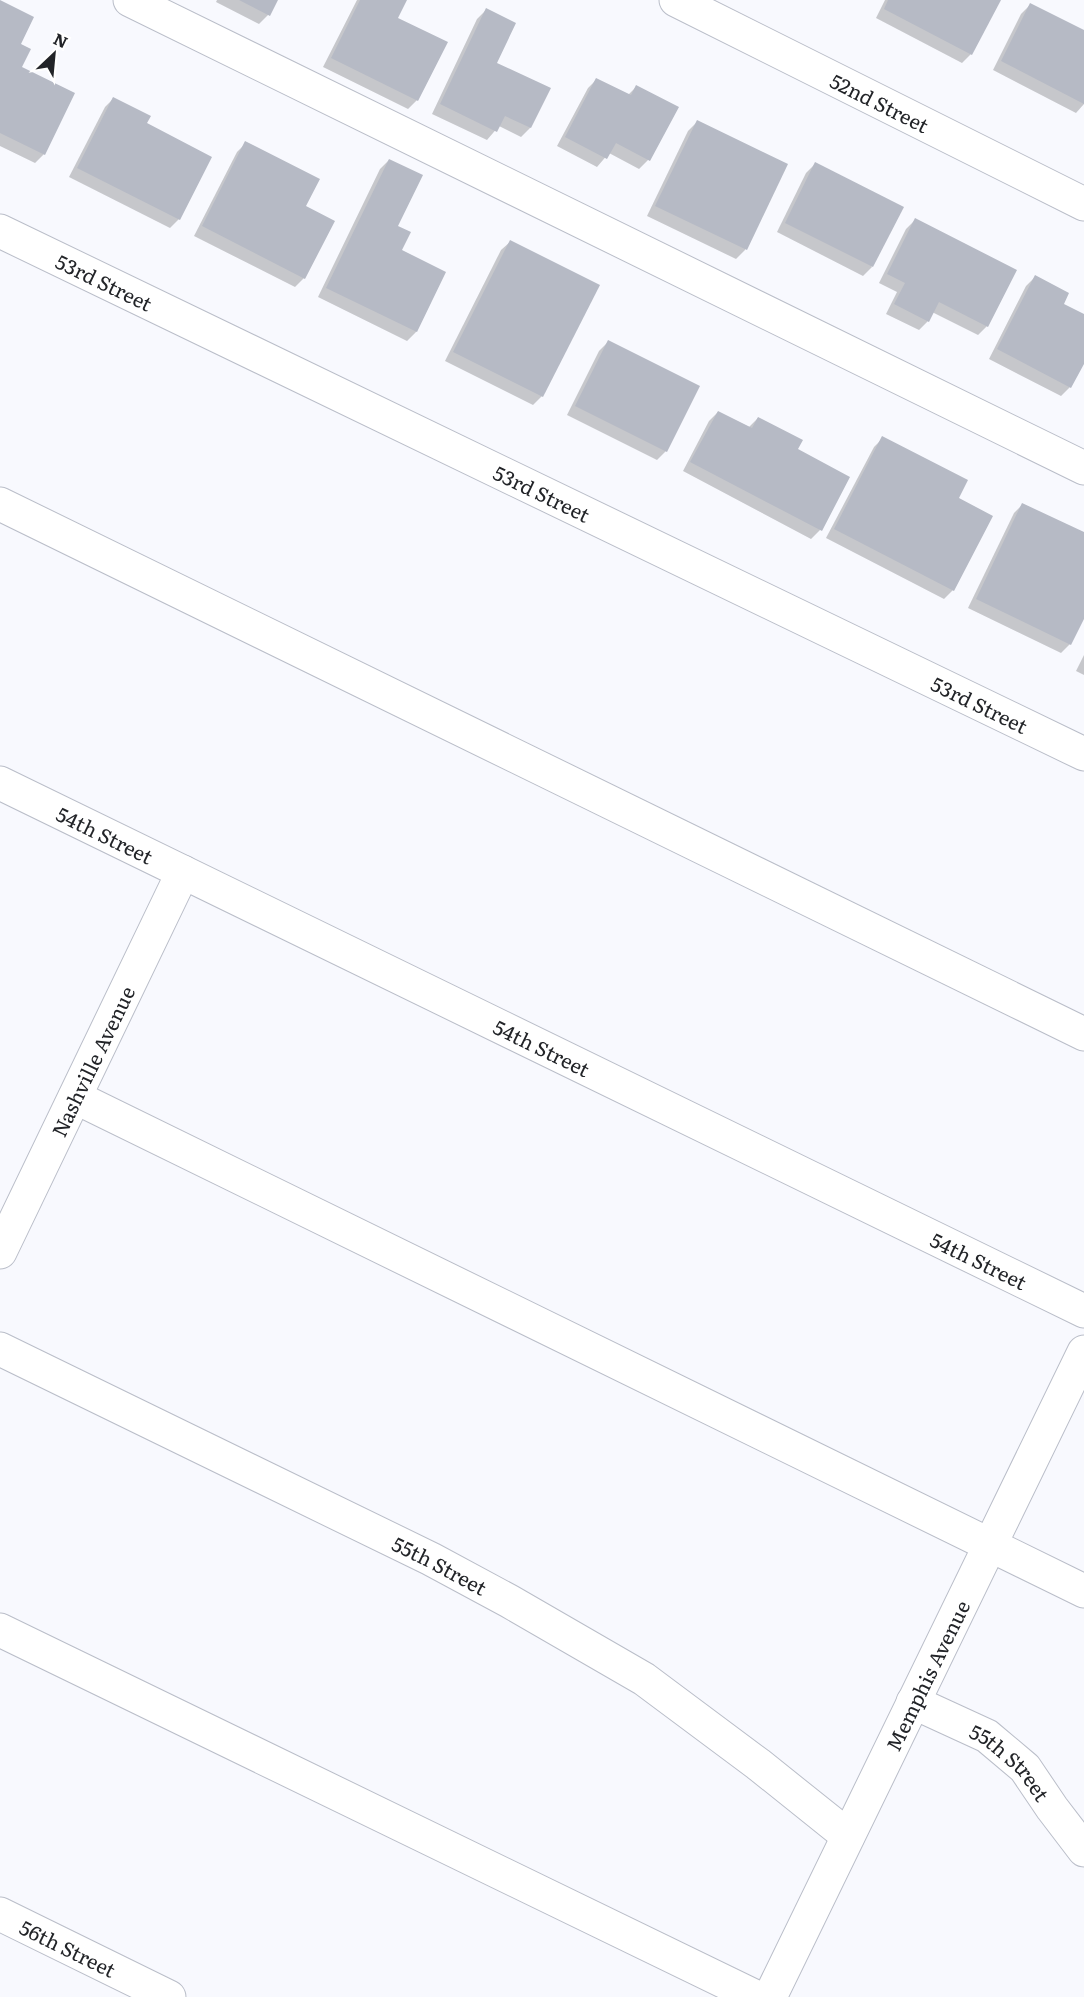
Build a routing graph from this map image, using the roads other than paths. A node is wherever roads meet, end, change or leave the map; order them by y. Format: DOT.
graph roads {
  1 [pos="130,0"];
  2 [pos="676,0"];
  3 [pos="1084,204"];
  4 [pos="0,231"];
  5 [pos="1084,468"];
  6 [pos="0,504"];
  7 [pos="1084,754"];
  8 [pos="0,783"];
  9 [pos="183,872"];
  10 [pos="1084,1034"];
  11 [pos="75,1097"];
  12 [pos="4,1234"];
  13 [pos="1084,1311"];
  14 [pos="0,1349"];
  15 [pos="1084,1352"];
  16 [pos="990,1546"];
  17 [pos="1084,1591"];
  18 [pos="0,1630"];
  19 [pos="913,1702"];
  20 [pos="848,1836"];
  21 [pos="1084,1850"];
  22 [pos="0,1914"];
  23 [pos="169,1997"];
  24 [pos="756,1997"];
  25 [pos="770,1997"];
  1 -- 5 [label="street"];
  2 -- 3 [label="street, 52nd Street"];
  4 -- 7 [label="street, 53rd Street"];
  6 -- 10 [label="street"];
  8 -- 9 [label="street, 54th Street"];
  9 -- 11 [label="street, Nashville Avenue"];
  9 -- 13 [label="street, 54th Street"];
  11 -- 12 [label="street, Nashville Avenue"];
  11 -- 16 [label="street"];
  14 -- 20 [label="street, 55th Street"];
  15 -- 16 [label="street, Memphis Avenue"];
  16 -- 17 [label="street"];
  16 -- 19 [label="street, Memphis Avenue"];
  18 -- 24 [label="street"];
  19 -- 20 [label="street, Memphis Avenue"];
  19 -- 21 [label="street, 55th Street"];
  20 -- 25 [label="street, Memphis Avenue"];
  22 -- 23 [label="street, 56th Street"];
}
